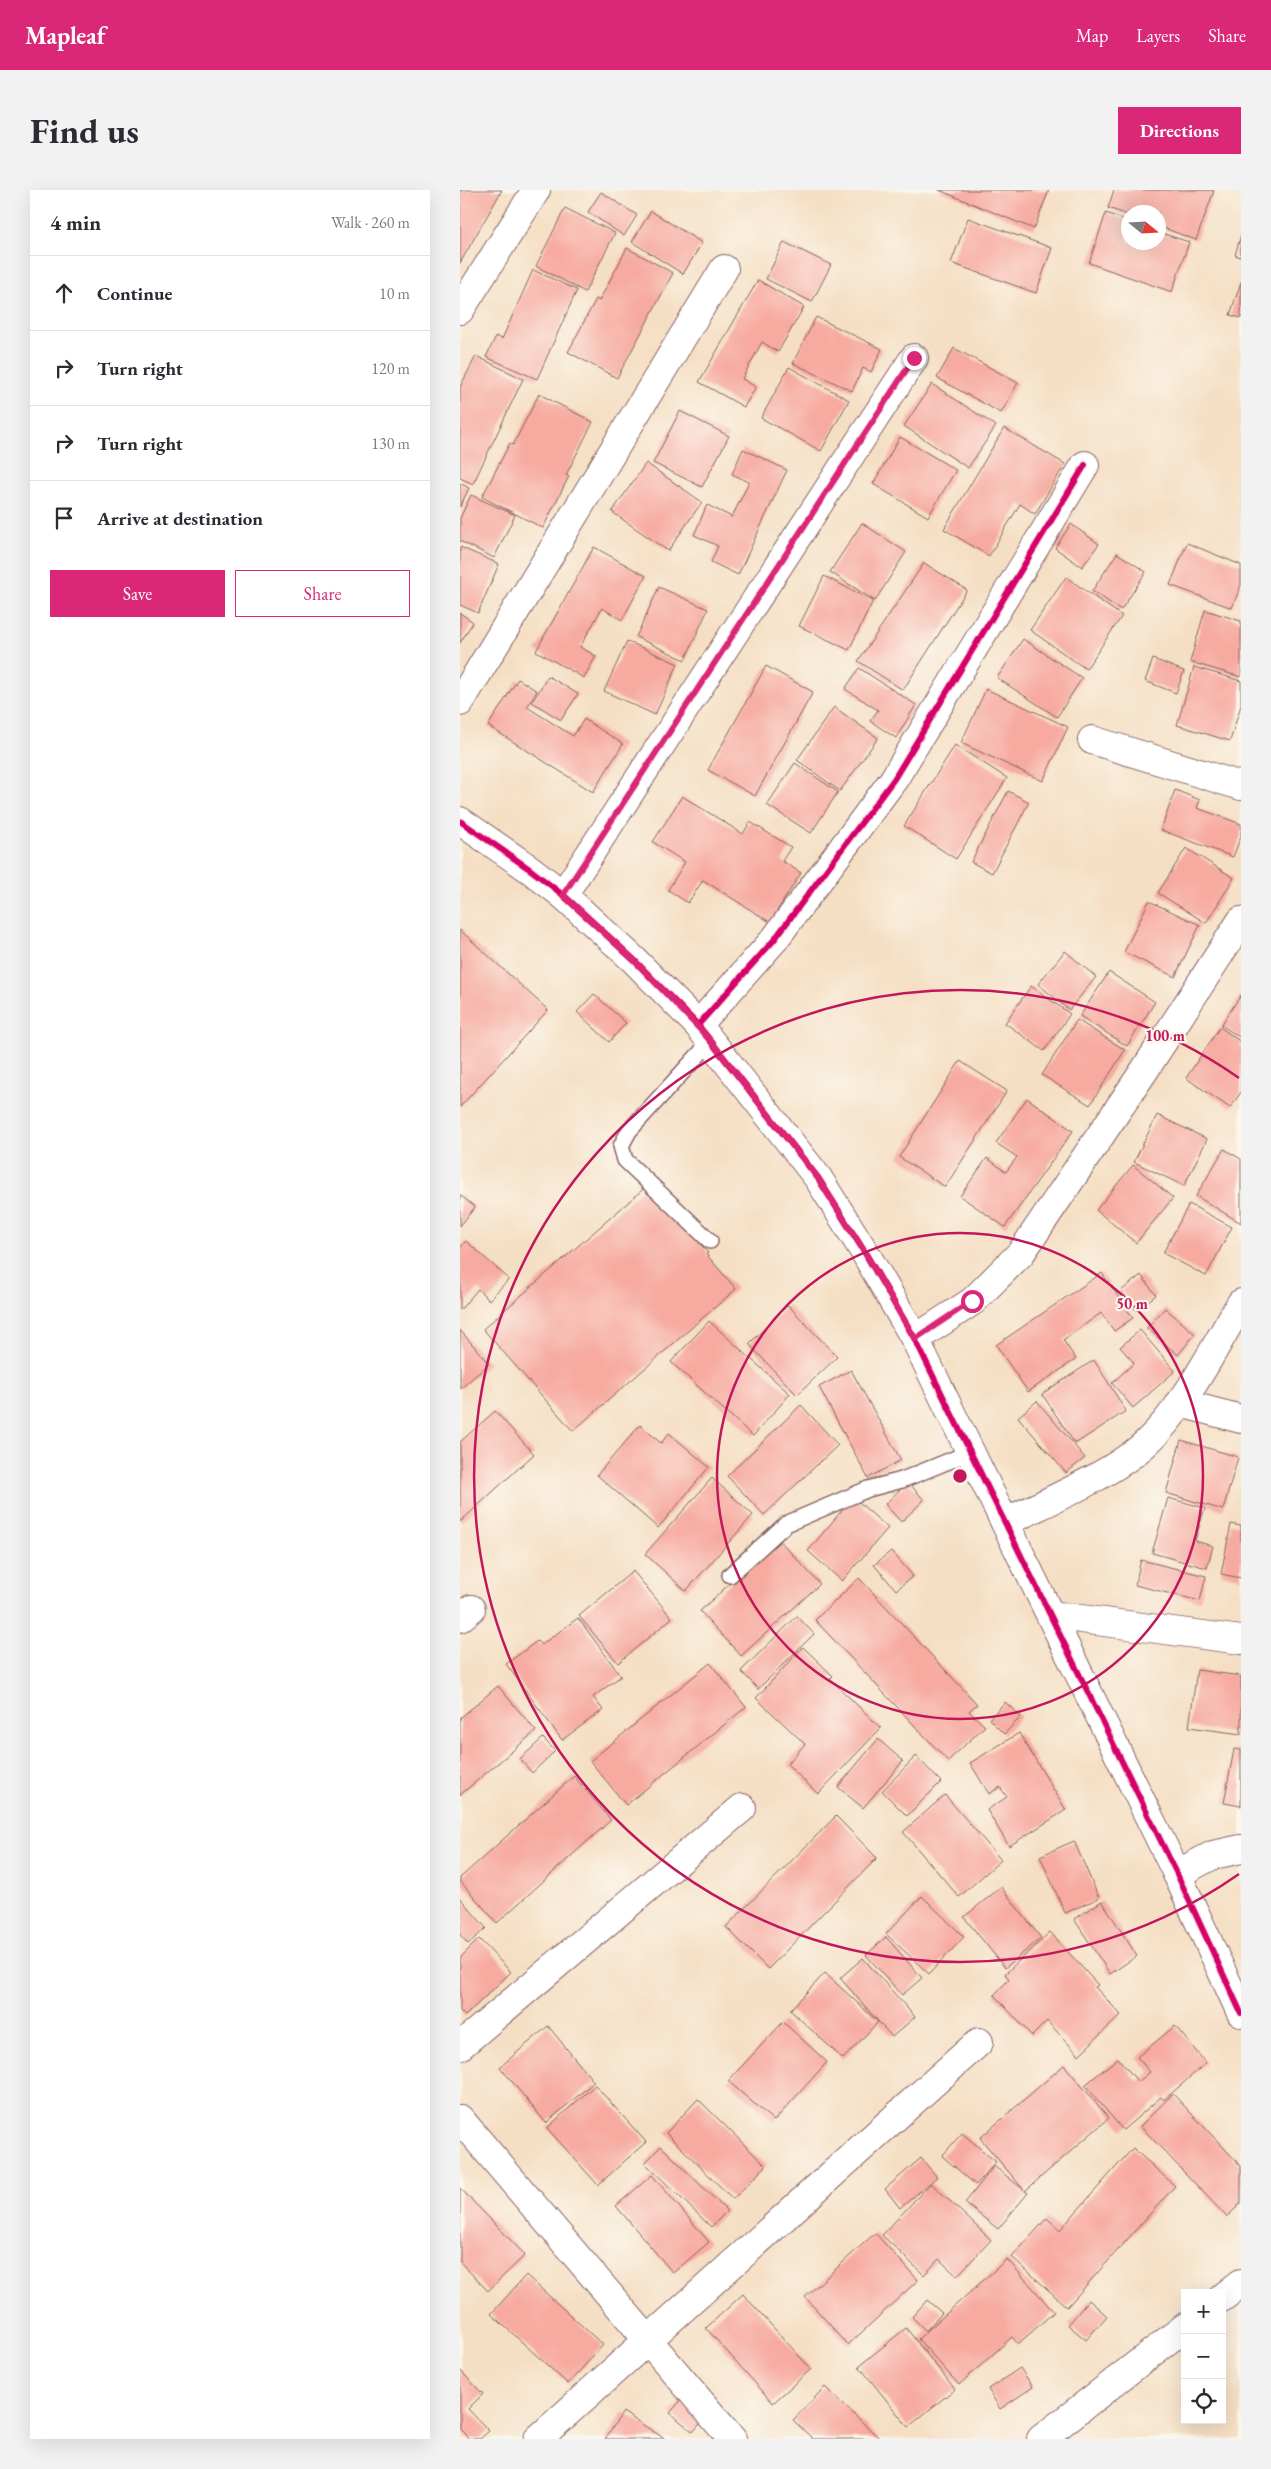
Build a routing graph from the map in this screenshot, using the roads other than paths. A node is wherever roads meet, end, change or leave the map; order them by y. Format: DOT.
graph roads {
  1 [pos="536,190"];
  2 [pos="724,269"];
  3 [pos="460,310"];
  4 [pos="914,358"];
  5 [pos="1085,465"];
  6 [pos="460,702"];
  7 [pos="1092,740"];
  8 [pos="1241,786"];
  9 [pos="460,821"];
  10 [pos="563,895"];
  11 [pos="1241,921"];
  12 [pos="705,1033"];
  13 [pos="710,1241"];
  14 [pos="1241,1303"];
  15 [pos="915,1339"];
  16 [pos="1180,1403"];
  17 [pos="1241,1419"];
  18 [pos="971,1452"];
  19 [pos="1006,1522"];
  20 [pos="730,1575"];
  21 [pos="1051,1615"];
  22 [pos="1241,1640"];
  23 [pos="742,1808"];
  24 [pos="1241,1849"];
  25 [pos="1177,1874"];
  26 [pos="1241,2013"];
  27 [pos="979,2042"];
  28 [pos="460,2046"];
  29 [pos="460,2120"];
  30 [pos="1241,2283"];
  31 [pos="1226,2295"];
  32 [pos="1181,2330"];
  33 [pos="647,2341"];
  34 [pos="538,2439"];
  35 [pos="732,2439"];
  36 [pos="1041,2439"];
  1 -- 3 [label="street"];
  2 -- 6 [label="street"];
  4 -- 10 [label="street"];
  5 -- 12 [label="street"];
  7 -- 8 [label="street"];
  9 -- 10 [label="street"];
  10 -- 12 [label="street"];
  11 -- 15 [label="street"];
  12 -- 13 [label="lane"];
  12 -- 15 [label="street"];
  14 -- 16 [label="street"];
  15 -- 18 [label="street"];
  16 -- 17 [label="street"];
  16 -- 19 [label="street"];
  18 -- 19 [label="street"];
  18 -- 20 [label="lane"];
  19 -- 21 [label="street"];
  21 -- 22 [label="street"];
  21 -- 25 [label="street"];
  23 -- 28 [label="street"];
  24 -- 25 [label="street"];
  25 -- 26 [label="street"];
  27 -- 33 [label="street"];
  29 -- 33 [label="street"];
  30 -- 31 [label="street"];
  32 -- 36 [label="street"];
  33 -- 34 [label="street"];
  33 -- 35 [label="street"];
}
